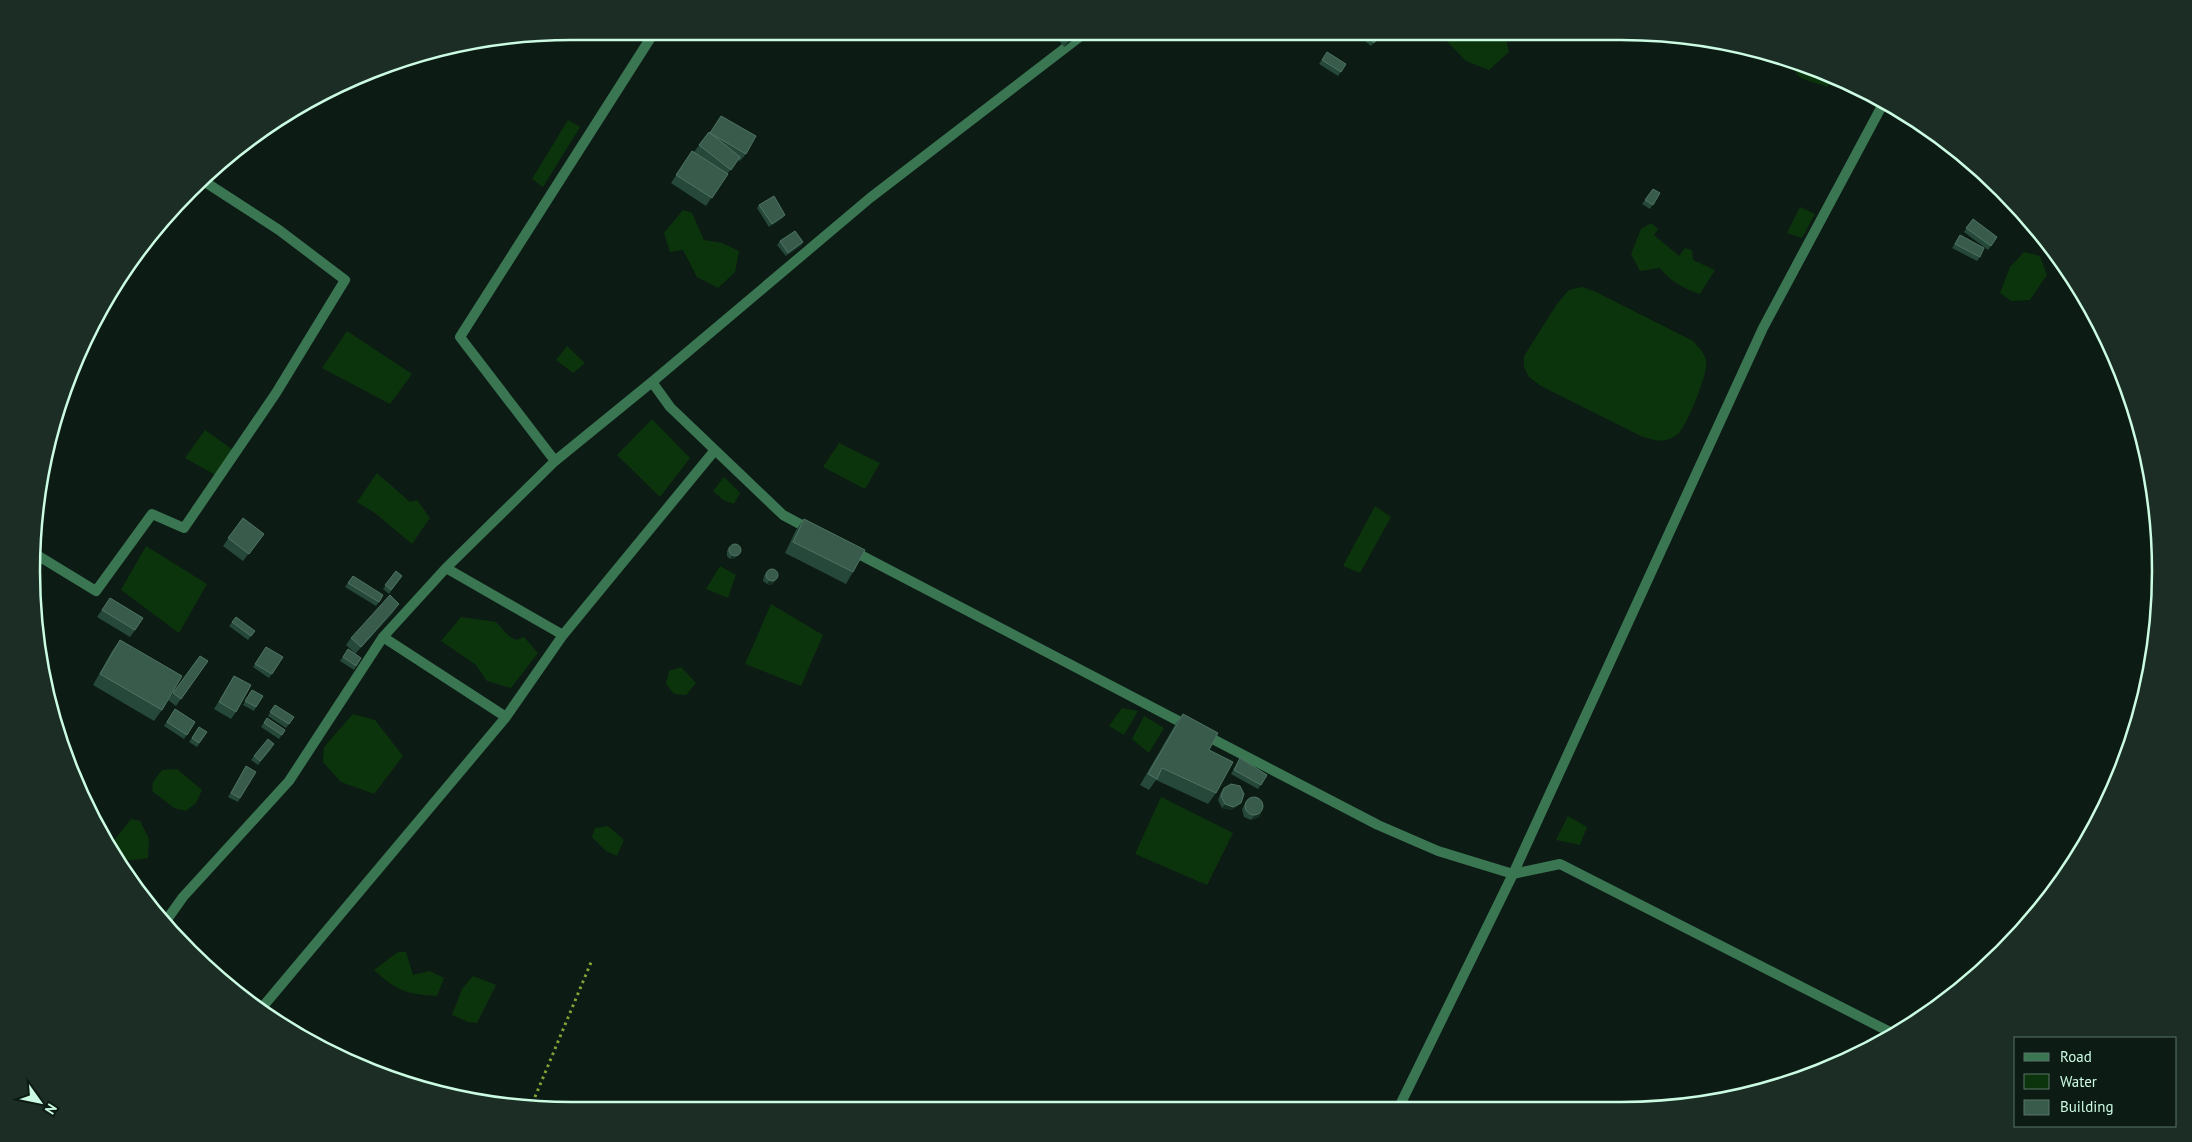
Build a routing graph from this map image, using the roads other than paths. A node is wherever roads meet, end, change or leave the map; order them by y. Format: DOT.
graph roads {
  1 [pos="649,40"];
  2 [pos="1076,40"];
  3 [pos="1881,108"];
  4 [pos="208,184"];
  5 [pos="652,382"];
  6 [pos="715,450"];
  7 [pos="555,461"];
  8 [pos="818,533"];
  9 [pos="844,547"];
  10 [pos="40,557"];
  11 [pos="446,568"];
  12 [pos="564,635"];
  13 [pos="383,637"];
  14 [pos="506,717"];
  15 [pos="1513,874"];
  16 [pos="169,917"];
  17 [pos="265,1004"];
  18 [pos="1887,1030"];
  19 [pos="1401,1102"];
  1 -- 7 [label="street"];
  2 -- 5 [label="street"];
  3 -- 15 [label="street"];
  4 -- 10 [label="street"];
  5 -- 6 [label="street"];
  5 -- 7 [label="street"];
  6 -- 8 [label="street"];
  6 -- 12 [label="street"];
  7 -- 11 [label="street"];
  9 -- 15 [label="street"];
  11 -- 12 [label="street"];
  11 -- 13 [label="street"];
  12 -- 14 [label="street"];
  13 -- 14 [label="street"];
  13 -- 16 [label="street"];
  14 -- 17 [label="street"];
  15 -- 18 [label="street"];
  15 -- 19 [label="street"];
}
